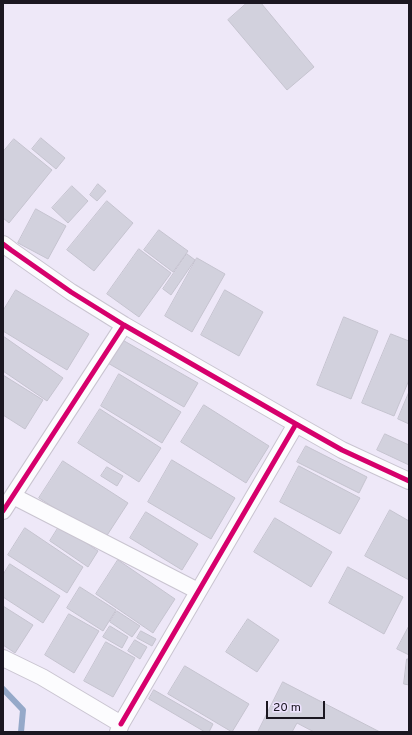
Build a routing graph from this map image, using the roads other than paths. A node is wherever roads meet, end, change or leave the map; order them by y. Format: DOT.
graph roads {
  1 [pos="3,244"];
  2 [pos="124,325"];
  3 [pos="296,424"];
  4 [pos="409,481"];
  5 [pos="13,496"];
  6 [pos="3,511"];
  7 [pos="198,591"];
  8 [pos="3,658"];
  9 [pos="120,728"];
  1 -- 2 [label="street"];
  2 -- 3 [label="street"];
  2 -- 5 [label="street"];
  3 -- 4 [label="street"];
  3 -- 7 [label="street"];
  5 -- 6 [label="street"];
  5 -- 7 [label="street"];
  7 -- 9 [label="street"];
  8 -- 9 [label="street"];
}
